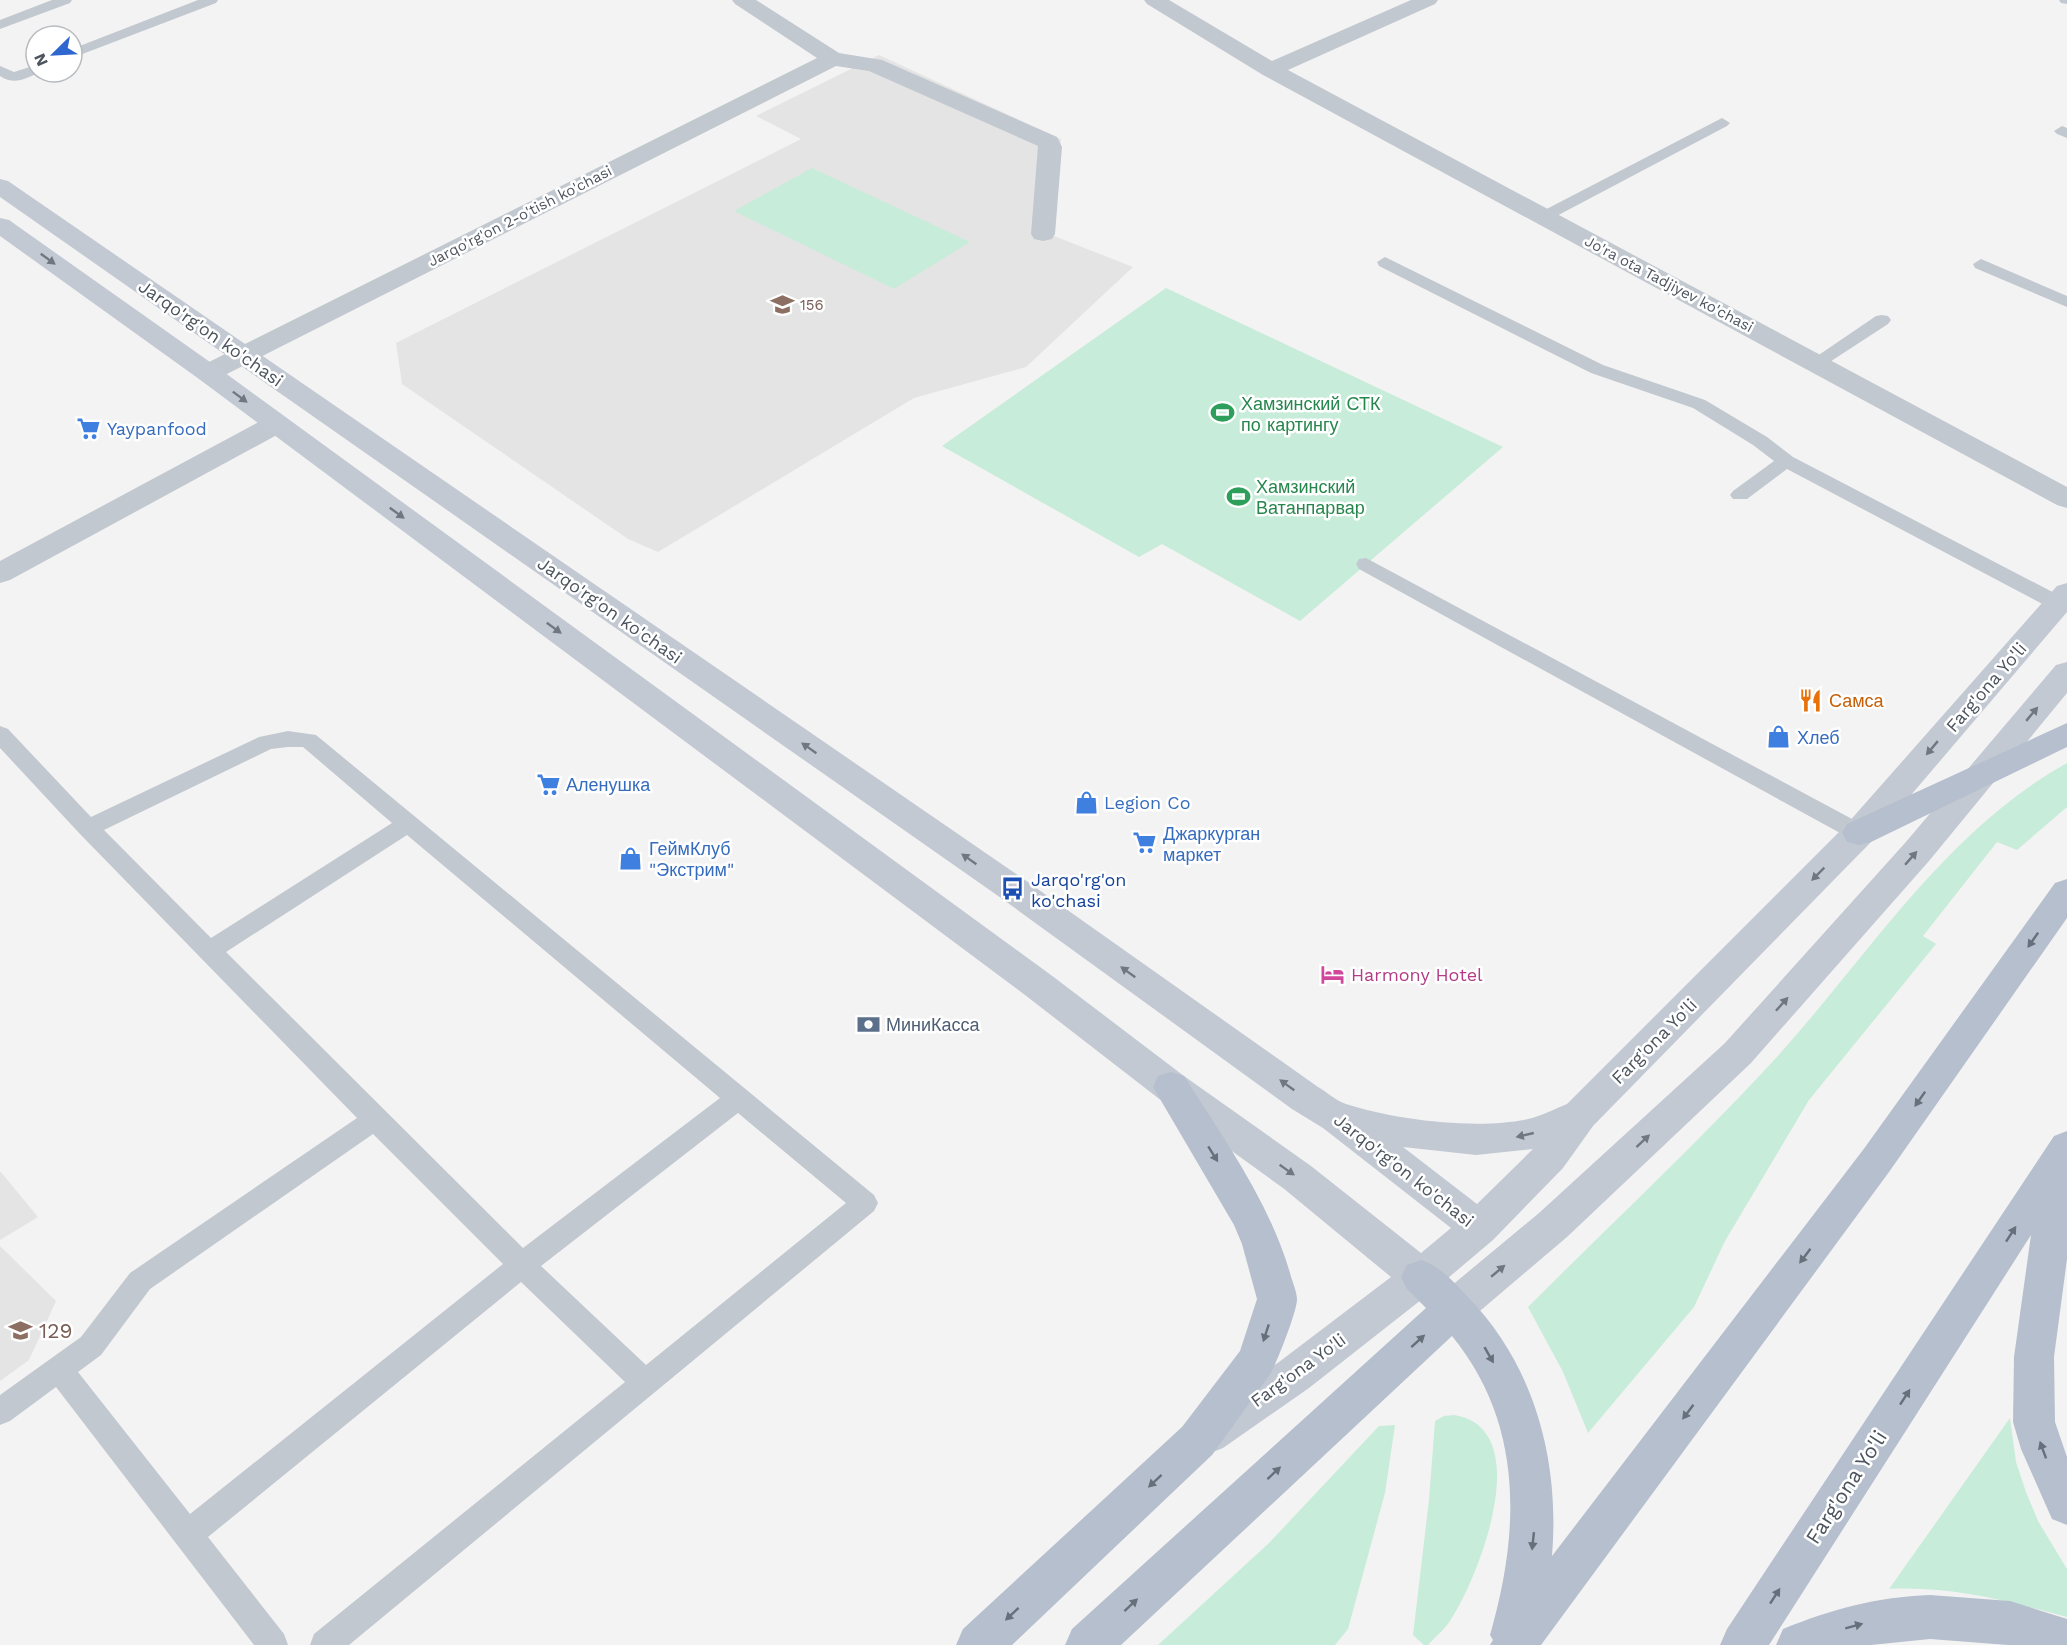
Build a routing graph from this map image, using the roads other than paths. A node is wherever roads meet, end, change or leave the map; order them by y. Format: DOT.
graph roads {
  1 [pos="65,0"];
  2 [pos="211,0"];
  3 [pos="742,0"];
  4 [pos="1154,0"];
  5 [pos="1428,0"];
  6 [pos="0,24"];
  7 [pos="84,49"];
  8 [pos="833,59"];
  9 [pos="0,70"];
  10 [pos="1271,70"];
  11 [pos="24,74"];
  12 [pos="1722,123"];
  13 [pos="0,186"];
  14 [pos="1543,217"];
  15 [pos="0,225"];
  16 [pos="1043,234"];
  17 [pos="1385,262"];
  18 [pos="1981,264"];
  19 [pos="2067,302"];
  20 [pos="1882,320"];
  21 [pos="243,356"];
  22 [pos="1816,363"];
  23 [pos="208,373"];
  24 [pos="276,424"];
  25 [pos="1786,460"];
  26 [pos="1740,495"];
  27 [pos="2067,499"];
  28 [pos="1366,564"];
  29 [pos="0,573"];
  30 [pos="2062,598"];
  31 [pos="2067,672"];
  32 [pos="0,734"];
  33 [pos="2067,734"];
  34 [pos="1981,774"];
  35 [pos="409,823"];
  36 [pos="88,828"];
  37 [pos="1859,833"];
  38 [pos="2067,892"];
  39 [pos="209,951"];
  40 [pos="1171,1087"];
  41 [pos="738,1098"];
  42 [pos="1581,1115"];
  43 [pos="1336,1117"];
  44 [pos="375,1119"];
  45 [pos="2064,1152"];
  46 [pos="1479,1228"];
  47 [pos="522,1265"];
  48 [pos="1421,1277"];
  49 [pos="1453,1309"];
  50 [pos="58,1369"];
  51 [pos="645,1382"];
  52 [pos="0,1412"];
  53 [pos="1197,1442"];
  54 [pos="2067,1503"];
  55 [pos="188,1534"];
  56 [pos="2067,1642"];
  57 [pos="273,1645"];
  58 [pos="325,1645"];
  59 [pos="979,1645"];
  60 [pos="1088,1645"];
  61 [pos="1512,1645"];
  62 [pos="1743,1645"];
  63 [pos="1799,1645"];
  1 -- 6 [label="lane"];
  2 -- 7 [label="lane"];
  3 -- 8 [label="street"];
  4 -- 10 [label="street, Jo'ra ota Tadjiyev ko'chasi"];
  5 -- 10 [label="street"];
  8 -- 16 [label="street"];
  8 -- 21 [label="street, Jarqo'rg'on 2-o'tish ko'chasi"];
  9 -- 11 [label="lane"];
  10 -- 14 [label="street, Jo'ra ota Tadjiyev ko'chasi"];
  12 -- 14 [label="lane"];
  13 -- 21 [label="main road, Jarqo'rg'on ko'chasi"];
  14 -- 22 [label="street, Jo'ra ota Tadjiyev ko'chasi"];
  15 -- 23 [label="main road, Jarqo'rg'on ko'chasi, one-way"];
  17 -- 25 [label="lane"];
  18 -- 19 [label="lane"];
  20 -- 22 [label="lane"];
  21 -- 23 [label="street, Jarqo'rg'on 2-o'tish ko'chasi"];
  43 -- 21 [label="main road, Jarqo'rg'on ko'chasi, one-way"];
  22 -- 27 [label="street, Jo'ra ota Tadjiyev ko'chasi"];
  23 -- 24 [label="main road, Jarqo'rg'on ko'chasi, one-way"];
  24 -- 29 [label="street"];
  24 -- 40 [label="main road, Jarqo'rg'on ko'chasi, one-way"];
  25 -- 26 [label="lane"];
  25 -- 30 [label="lane"];
  28 -- 37 [label="lane"];
  30 -- 37 [label="main road, Farg'ona Yo'li, one-way"];
  34 -- 31 [label="main road, one-way"];
  32 -- 36 [label="lane"];
  33 -- 34 [label="main road"];
  34 -- 37 [label="main road"];
  49 -- 34 [label="main road, one-way"];
  35 -- 36 [label="lane"];
  35 -- 39 [label="lane"];
  35 -- 41 [label="lane"];
  36 -- 39 [label="lane"];
  37 -- 42 [label="main road, Farg'ona Yo'li, one-way"];
  38 -- 61 [label="main road, one-way"];
  39 -- 44 [label="lane"];
  40 -- 48 [label="main road, Jarqo'rg'on ko'chasi, one-way"];
  40 -- 53 [label="main road, one-way"];
  41 -- 47 [label="lane"];
  41 -- 51 [label="lane"];
  42 -- 43 [label="main road, one-way"];
  42 -- 46 [label="main road, Farg'ona Yo'li"];
  43 -- 46 [label="main road, Jarqo'rg'on ko'chasi"];
  44 -- 47 [label="lane"];
  44 -- 50 [label="lane"];
  54 -- 45 [label="main road, one-way"];
  62 -- 45 [label="main road, Farg'ona Yo'li, one-way"];
  46 -- 48 [label="main road, Farg'ona Yo'li"];
  46 -- 49 [label="main road"];
  47 -- 51 [label="lane"];
  47 -- 55 [label="lane"];
  48 -- 49 [label="main road"];
  48 -- 53 [label="main road, Farg'ona Yo'li"];
  60 -- 49 [label="main road, one-way"];
  49 -- 61 [label="main road, one-way"];
  50 -- 52 [label="lane"];
  50 -- 55 [label="lane"];
  51 -- 58 [label="lane"];
  53 -- 59 [label="main road, one-way"];
  55 -- 57 [label="lane"];
  63 -- 56 [label="main road, one-way"];
}
